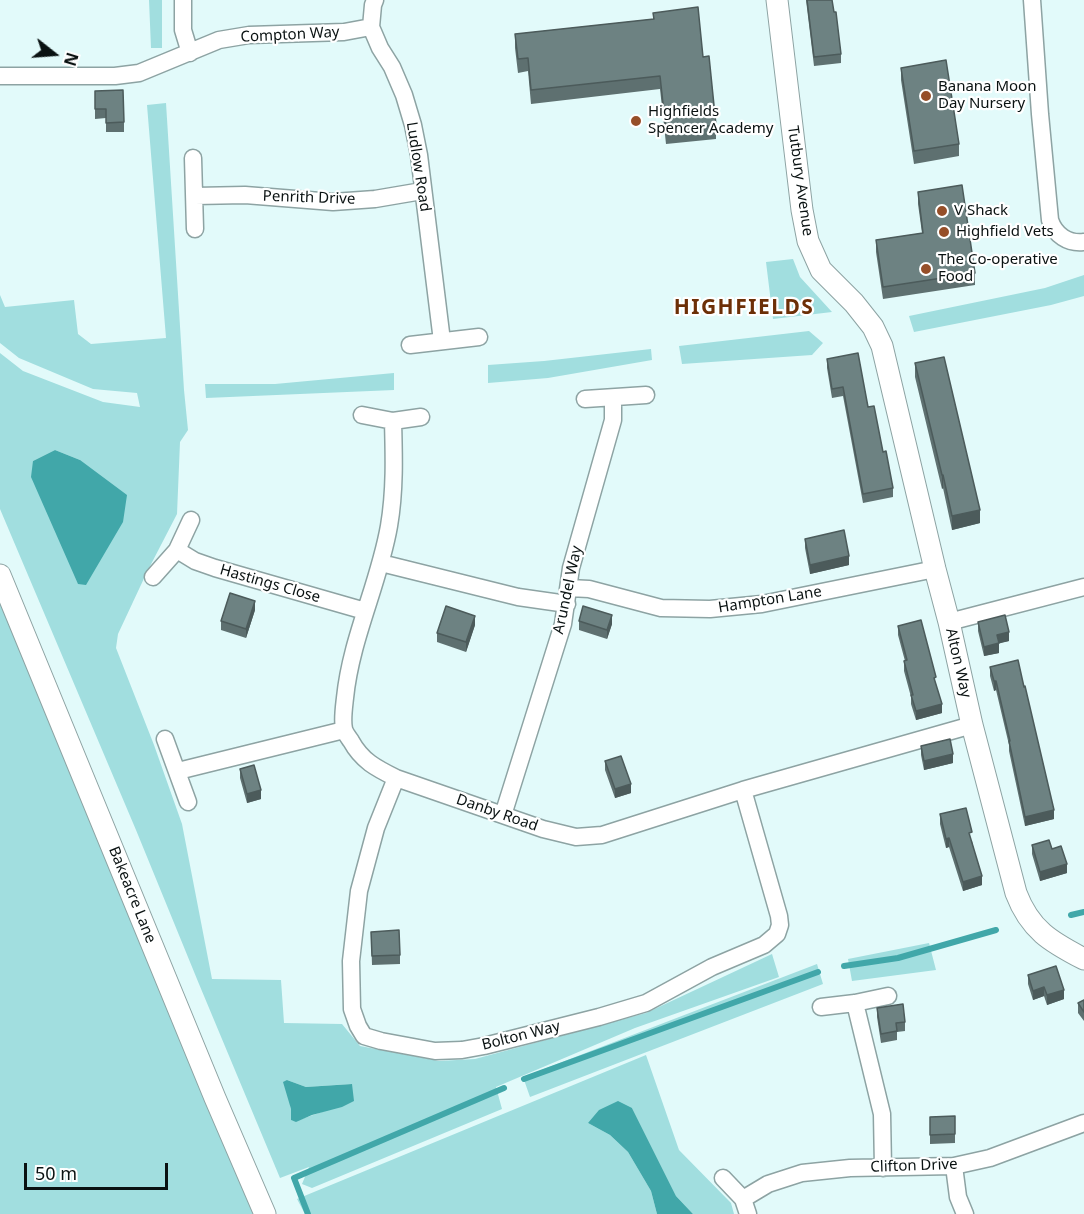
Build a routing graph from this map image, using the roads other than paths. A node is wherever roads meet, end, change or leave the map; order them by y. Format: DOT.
graph roads {
  1 [pos="183,0"];
  2 [pos="375,0"];
  3 [pos="777,0"];
  4 [pos="1032,0"];
  5 [pos="371,27"];
  6 [pos="190,53"];
  7 [pos="0,76"];
  8 [pos="193,158"];
  9 [pos="422,191"];
  10 [pos="195,196"];
  11 [pos="195,229"];
  12 [pos="1084,242"];
  13 [pos="479,337"];
  14 [pos="879,338"];
  15 [pos="441,341"];
  16 [pos="410,345"];
  17 [pos="646,395"];
  18 [pos="613,398"];
  19 [pos="585,399"];
  20 [pos="362,415"];
  21 [pos="421,417"];
  22 [pos="393,421"];
  23 [pos="191,520"];
  24 [pos="177,550"];
  25 [pos="381,563"];
  26 [pos="935,568"];
  27 [pos="0,575"];
  28 [pos="153,577"];
  29 [pos="1084,587"];
  30 [pos="568,596"];
  31 [pos="365,611"];
  32 [pos="949,622"];
  33 [pos="972,725"];
  34 [pos="344,730"];
  35 [pos="165,739"];
  36 [pos="178,771"];
  37 [pos="396,778"];
  38 [pos="743,790"];
  39 [pos="188,802"];
  40 [pos="503,815"];
  41 [pos="1084,959"];
  42 [pos="888,996"];
  43 [pos="855,1003"];
  44 [pos="821,1007"];
  45 [pos="1084,1123"];
  46 [pos="954,1166"];
  47 [pos="883,1168"];
  48 [pos="723,1178"];
  49 [pos="745,1206"];
  50 [pos="265,1214"];
  51 [pos="965,1214"];
  1 -- 6 [label="street"];
  2 -- 5 [label="street"];
  3 -- 14 [label="street, Tutbury Avenue"];
  4 -- 12 [label="street"];
  5 -- 6 [label="street, Compton Way"];
  5 -- 9 [label="street, Ludlow Road"];
  6 -- 7 [label="street, Compton Way"];
  8 -- 10 [label="street"];
  9 -- 10 [label="street, Penrith Drive"];
  9 -- 15 [label="street, Ludlow Road"];
  10 -- 11 [label="street"];
  13 -- 15 [label="street"];
  14 -- 26 [label="street, Alton Way"];
  15 -- 16 [label="street"];
  17 -- 18 [label="street"];
  18 -- 19 [label="street"];
  18 -- 30 [label="street, Arundel Way"];
  20 -- 22 [label="street"];
  21 -- 22 [label="street"];
  22 -- 25 [label="street"];
  23 -- 24 [label="street"];
  24 -- 28 [label="street"];
  24 -- 31 [label="street, Hastings Close"];
  25 -- 30 [label="street, Hampton Lane"];
  25 -- 31 [label="street"];
  26 -- 30 [label="street, Hampton Lane"];
  26 -- 32 [label="street, Alton Way"];
  27 -- 50 [label="street, Bakeacre Lane"];
  29 -- 32 [label="street"];
  30 -- 40 [label="street, Arundel Way"];
  31 -- 34 [label="street"];
  32 -- 33 [label="street, Alton Way"];
  33 -- 38 [label="street, Danby Road"];
  33 -- 41 [label="street, Alton Way"];
  34 -- 36 [label="street"];
  34 -- 37 [label="street, Danby Road"];
  35 -- 36 [label="street"];
  36 -- 39 [label="street"];
  37 -- 38 [label="street, Bolton Way"];
  37 -- 40 [label="street, Danby Road"];
  38 -- 40 [label="street, Danby Road"];
  42 -- 43 [label="street"];
  43 -- 44 [label="street"];
  43 -- 47 [label="street"];
  45 -- 46 [label="street, Clifton Drive"];
  46 -- 47 [label="street, Clifton Drive"];
  46 -- 51 [label="street"];
  47 -- 49 [label="street, Clifton Drive"];
  48 -- 49 [label="street, Clifton Drive"];
}
